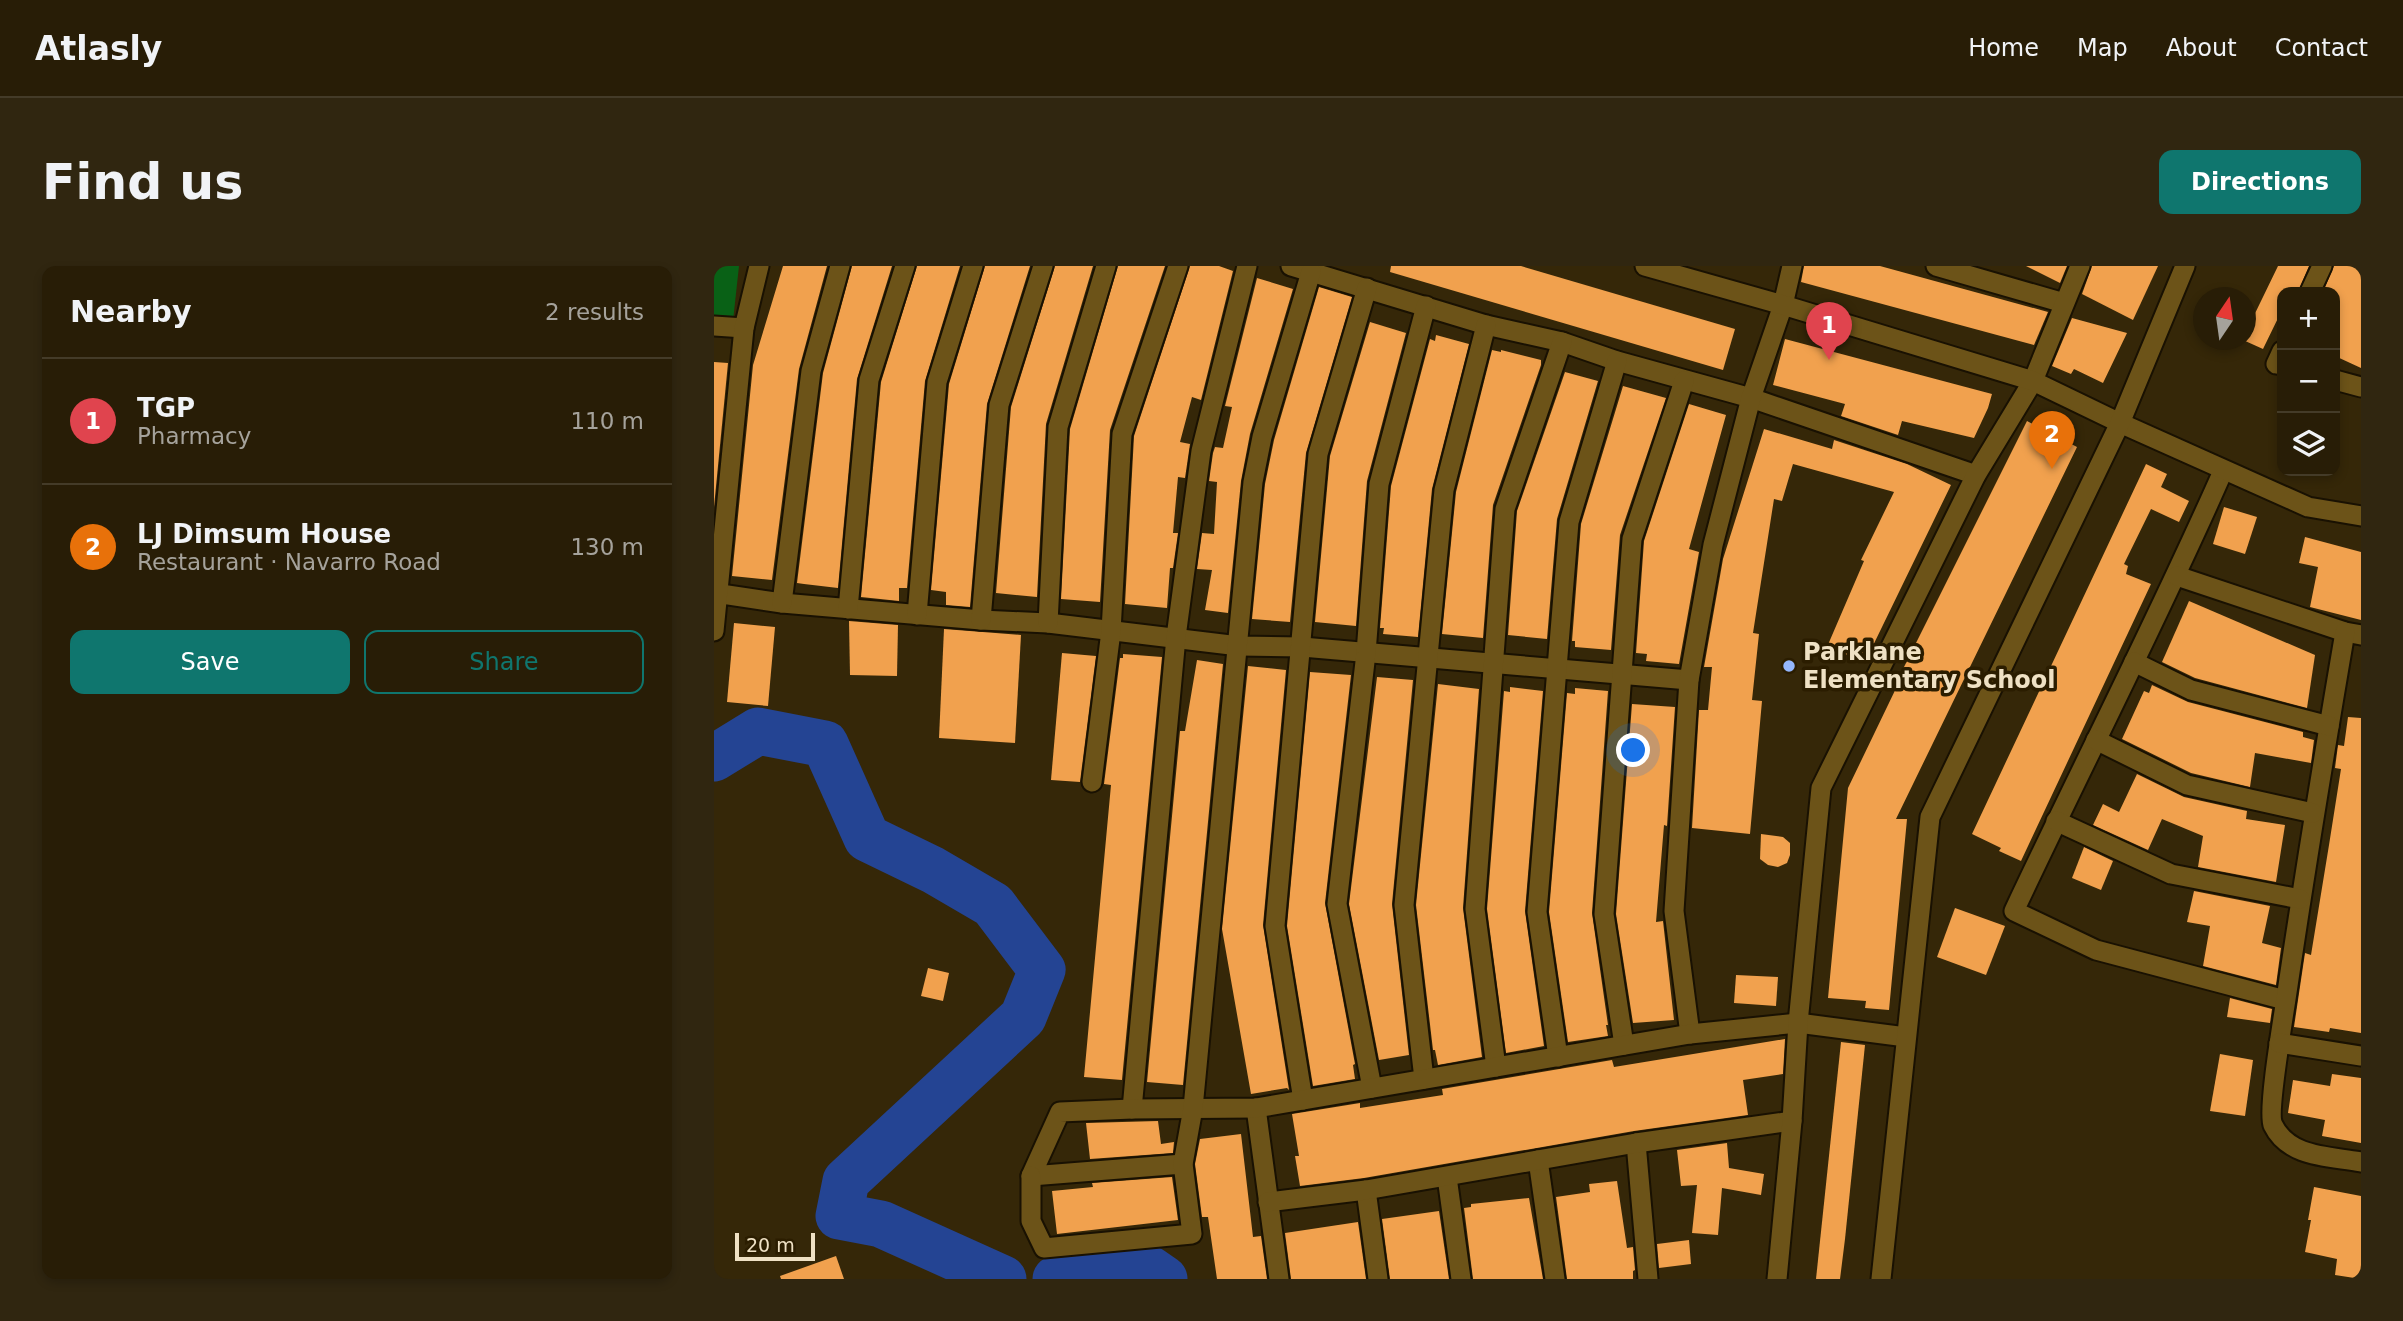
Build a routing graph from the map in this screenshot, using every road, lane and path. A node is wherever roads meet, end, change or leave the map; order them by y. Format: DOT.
graph roads {
  1 [pos="759,266"];
  2 [pos="840,266"];
  3 [pos="905,266"];
  4 [pos="973,266"];
  5 [pos="1043,266"];
  6 [pos="1107,266"];
  7 [pos="1178,266"];
  8 [pos="1247,266"];
  9 [pos="1291,266"];
  10 [pos="1646,266"];
  11 [pos="1792,266"];
  12 [pos="1938,266"];
  13 [pos="2080,266"];
  14 [pos="2185,266"];
  15 [pos="2322,266"];
  16 [pos="1311,272"];
  17 [pos="1993,273"];
  18 [pos="2312,287"];
  19 [pos="1367,288"];
  20 [pos="2064,303"];
  21 [pos="1783,305"];
  22 [pos="1426,306"];
  23 [pos="1486,325"];
  24 [pos="714,326"];
  25 [pos="744,328"];
  26 [pos="1562,342"];
  27 [pos="1617,361"];
  28 [pos="1684,381"];
  29 [pos="2033,381"];
  30 [pos="2340,381"];
  31 [pos="2361,387"];
  32 [pos="1751,398"];
  33 [pos="2120,423"];
  34 [pos="2223,471"];
  35 [pos="1976,475"];
  36 [pos="2361,516"];
  37 [pos="2177,576"];
  38 [pos="716,593"];
  39 [pos="782,603"];
  40 [pos="848,609"];
  41 [pos="917,615"];
  42 [pos="981,620"];
  43 [pos="1048,624"];
  44 [pos="714,631"];
  45 [pos="1111,631"];
  46 [pos="2353,634"];
  47 [pos="1176,637"];
  48 [pos="1239,646"];
  49 [pos="1302,647"];
  50 [pos="1366,653"];
  51 [pos="1429,658"];
  52 [pos="2134,662"];
  53 [pos="1493,663"];
  54 [pos="1557,669"];
  55 [pos="1621,674"];
  56 [pos="1689,680"];
  57 [pos="2329,726"];
  58 [pos="2096,740"];
  59 [pos="1093,782"];
  60 [pos="2313,813"];
  61 [pos="2056,821"];
  62 [pos="2300,899"];
  63 [pos="2286,1000"];
  64 [pos="1798,1023"];
  65 [pos="1690,1034"];
  66 [pos="1906,1037"];
  67 [pos="2279,1043"];
  68 [pos="1624,1045"];
  69 [pos="1558,1056"];
  70 [pos="2361,1056"];
  71 [pos="1496,1067"];
  72 [pos="1424,1079"];
  73 [pos="1372,1088"];
  74 [pos="1303,1100"];
  75 [pos="1193,1108"];
  76 [pos="1256,1108"];
  77 [pos="1132,1109"];
  78 [pos="1792,1121"];
  79 [pos="1636,1143"];
  80 [pos="1538,1160"];
  81 [pos="2361,1162"];
  82 [pos="1183,1164"];
  83 [pos="1031,1176"];
  84 [pos="1447,1177"];
  85 [pos="1366,1189"];
  86 [pos="1268,1202"];
  87 [pos="1279,1279"];
  88 [pos="1378,1279"];
  89 [pos="1461,1279"];
  90 [pos="1555,1279"];
  91 [pos="1648,1279"];
  92 [pos="1777,1279"];
  93 [pos="1881,1279"];
  1 -- 25 [label="street"];
  2 -- 39 [label="street"];
  3 -- 40 [label="street"];
  4 -- 41 [label="street"];
  5 -- 42 [label="street"];
  6 -- 43 [label="street"];
  7 -- 45 [label="street"];
  8 -- 47 [label="street"];
  9 -- 16 [label="street"];
  10 -- 21 [label="street"];
  11 -- 21 [label="street"];
  12 -- 17 [label="street"];
  13 -- 20 [label="street"];
  14 -- 33 [label="street"];
  15 -- 18 [label="street"];
  16 -- 19 [label="street"];
  16 -- 48 [label="street"];
  17 -- 20 [label="street"];
  19 -- 22 [label="street"];
  19 -- 49 [label="street"];
  20 -- 29 [label="street"];
  21 -- 29 [label="street"];
  21 -- 32 [label="street"];
  22 -- 23 [label="street"];
  22 -- 50 [label="street"];
  23 -- 26 [label="street"];
  23 -- 51 [label="street"];
  24 -- 25 [label="street"];
  25 -- 38 [label="street"];
  26 -- 27 [label="street"];
  26 -- 53 [label="street"];
  27 -- 28 [label="street"];
  27 -- 54 [label="street"];
  28 -- 32 [label="street"];
  28 -- 55 [label="street"];
  29 -- 33 [label="street"];
  29 -- 35 [label="street"];
  30 -- 31 [label="street"];
  32 -- 35 [label="street"];
  32 -- 56 [label="street"];
  33 -- 34 [label="street"];
  33 -- 66 [label="street"];
  34 -- 36 [label="street"];
  34 -- 37 [label="street"];
  35 -- 64 [label="street"];
  37 -- 46 [label="street"];
  37 -- 52 [label="street"];
  38 -- 39 [label="street"];
  38 -- 44 [label="street"];
  39 -- 40 [label="street"];
  40 -- 41 [label="street"];
  41 -- 42 [label="street"];
  42 -- 43 [label="street"];
  43 -- 45 [label="street"];
  45 -- 47 [label="street"];
  45 -- 59 [label="street"];
  46 -- 57 [label="street"];
  47 -- 48 [label="street"];
  47 -- 77 [label="street"];
  48 -- 49 [label="street"];
  48 -- 75 [label="street"];
  49 -- 50 [label="street"];
  49 -- 74 [label="street"];
  50 -- 51 [label="street"];
  50 -- 73 [label="street"];
  51 -- 53 [label="street"];
  51 -- 72 [label="street"];
  52 -- 57 [label="street"];
  52 -- 58 [label="street"];
  53 -- 54 [label="street"];
  53 -- 71 [label="street"];
  54 -- 55 [label="street"];
  54 -- 69 [label="street"];
  55 -- 56 [label="street"];
  55 -- 68 [label="street"];
  56 -- 65 [label="street"];
  57 -- 60 [label="street"];
  58 -- 60 [label="street"];
  58 -- 61 [label="street"];
  60 -- 62 [label="street"];
  61 -- 62 [label="street"];
  61 -- 63 [label="street"];
  62 -- 63 [label="street"];
  63 -- 67 [label="street"];
  64 -- 65 [label="street"];
  64 -- 66 [label="street"];
  64 -- 78 [label="street"];
  65 -- 68 [label="street"];
  66 -- 93 [label="street"];
  67 -- 70 [label="street"];
  67 -- 81 [label="street"];
  68 -- 69 [label="street"];
  69 -- 71 [label="street"];
  71 -- 72 [label="street"];
  72 -- 73 [label="street"];
  73 -- 74 [label="street"];
  74 -- 76 [label="street"];
  75 -- 76 [label="street"];
  75 -- 77 [label="street"];
  75 -- 82 [label="street"];
  76 -- 86 [label="street"];
  77 -- 83 [label="street"];
  78 -- 79 [label="street"];
  78 -- 92 [label="street"];
  79 -- 80 [label="street"];
  79 -- 91 [label="street"];
  80 -- 84 [label="street"];
  80 -- 90 [label="street"];
  82 -- 83 [label="street"];
  82 -- 83 [label="street"];
  84 -- 85 [label="street"];
  84 -- 89 [label="street"];
  85 -- 86 [label="street"];
  85 -- 88 [label="street"];
  86 -- 87 [label="street"];
}
